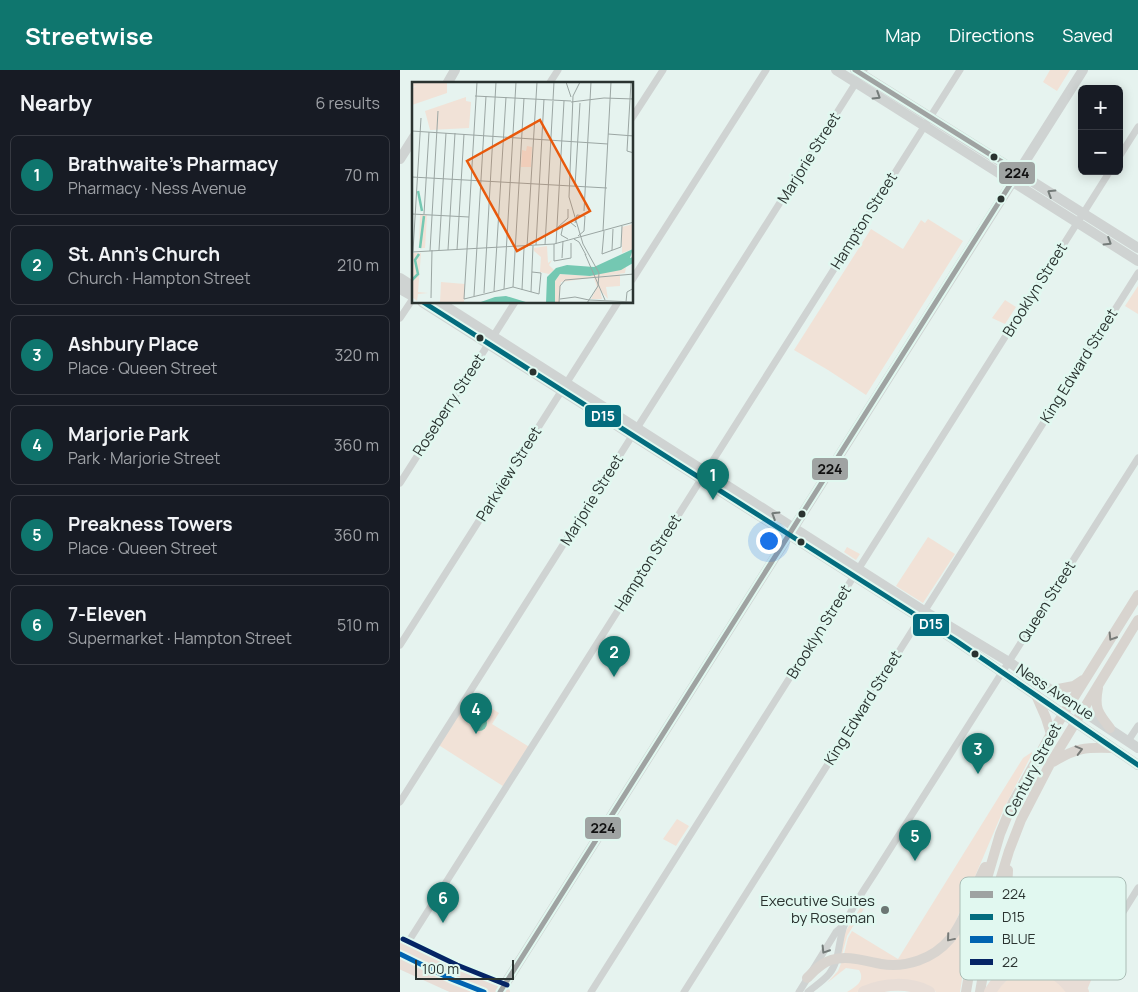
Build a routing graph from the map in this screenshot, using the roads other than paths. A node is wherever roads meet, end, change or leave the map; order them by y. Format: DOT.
graph roads {
  1 [pos="456,70"];
  2 [pos="558,70"];
  3 [pos="663,70"];
  4 [pos="766,70"];
  5 [pos="836,70"];
  6 [pos="960,70"];
  7 [pos="1083,70"];
  8 [pos="859,74"];
  9 [pos="448,82"];
  10 [pos="550,82"];
  11 [pos="634,115"];
  12 [pos="927,122"];
  13 [pos="1138,127"];
  14 [pos="412,140"];
  15 [pos="1123,151"];
  16 [pos="400,159"];
  17 [pos="1107,175"];
  18 [pos="1015,177"];
  19 [pos="1080,218"];
  20 [pos="1138,248"];
  21 [pos="1138,261"];
  22 [pos="1138,273"];
  23 [pos="634,277"];
  24 [pos="400,278"];
  25 [pos="412,285"];
  26 [pos="400,289"];
  27 [pos="412,296"];
  28 [pos="412,300"];
  29 [pos="426,304"];
  30 [pos="442,304"];
  31 [pos="514,304"];
  32 [pos="617,304"];
  33 [pos="400,318"];
  34 [pos="491,341"];
  35 [pos="564,388"];
  36 [pos="635,432"];
  37 [pos="1138,458"];
  38 [pos="703,476"];
  39 [pos="400,483"];
  40 [pos="791,531"];
  41 [pos="856,573"];
  42 [pos="1138,595"];
  43 [pos="922,614"];
  44 [pos="1138,620"];
  45 [pos="400,645"];
  46 [pos="1009,662"];
  47 [pos="1002,672"];
  48 [pos="1085,678"];
  49 [pos="1099,683"];
  50 [pos="1053,690"];
  51 [pos="1036,695"];
  52 [pos="1071,702"];
  53 [pos="1082,710"];
  54 [pos="1064,714"];
  55 [pos="1076,722"];
  56 [pos="1138,726"];
  57 [pos="1110,728"];
  58 [pos="1051,734"];
  59 [pos="1128,741"];
  60 [pos="1112,748"];
  61 [pos="1138,748"];
  62 [pos="1050,764"];
  63 [pos="1138,765"];
  64 [pos="400,802"];
  65 [pos="995,848"];
  66 [pos="1009,851"];
  67 [pos="980,877"];
  68 [pos="988,877"];
  69 [pos="1002,877"];
  70 [pos="1008,877"];
  71 [pos="1138,888"];
  72 [pos="1126,907"];
  73 [pos="960,923"];
  74 [pos="845,924"];
  75 [pos="402,950"];
  76 [pos="836,959"];
  77 [pos="400,963"];
  78 [pos="807,978"];
  79 [pos="999,980"];
  80 [pos="1063,980"];
  81 [pos="1079,991"];
  82 [pos="464,992"];
  83 [pos="501,992"];
  84 [pos="591,992"];
  85 [pos="684,992"];
  86 [pos="798,992"];
  87 [pos="808,992"];
  88 [pos="864,992"];
  89 [pos="929,992"];
  90 [pos="990,992"];
  1 -- 9 [label="street"];
  2 -- 10 [label="street"];
  3 -- 11 [label="street"];
  4 -- 23 [label="street"];
  5 -- 8 [label="street"];
  6 -- 12 [label="street, Hampton Street"];
  7 -- 18 [label="street"];
  8 -- 12 [label="street"];
  8 -- 36 [label="street, Marjorie Street"];
  12 -- 18 [label="street"];
  12 -- 38 [label="street, Hampton Street"];
  13 -- 15 [label="street"];
  14 -- 16 [label="street"];
  17 -- 19 [label="street, Brooklyn Street"];
  18 -- 19 [label="street"];
  18 -- 40 [label="street"];
  19 -- 20 [label="street"];
  19 -- 21 [label="street, one-way"];
  19 -- 41 [label="street, Brooklyn Street"];
  22 -- 43 [label="street, King Edward Street"];
  24 -- 25 [label="street"];
  26 -- 27 [label="street"];
  28 -- 33 [label="street"];
  29 -- 34 [label="street, Ness Avenue"];
  30 -- 34 [label="street, Ness Avenue"];
  31 -- 34 [label="street, Roseberry Street"];
  32 -- 35 [label="street, Parkview Street"];
  34 -- 35 [label="street, Ness Avenue"];
  34 -- 39 [label="street, Roseberry Street"];
  35 -- 36 [label="street, Ness Avenue"];
  35 -- 45 [label="street, Parkview Street"];
  36 -- 38 [label="street, Ness Avenue"];
  36 -- 64 [label="street, Marjorie Street"];
  37 -- 46 [label="street, Queen Street"];
  38 -- 40 [label="street, Ness Avenue"];
  38 -- 75 [label="street, Hampton Street"];
  40 -- 41 [label="street, Ness Avenue"];
  40 -- 83 [label="street"];
  41 -- 43 [label="street, Ness Avenue"];
  41 -- 84 [label="street, Brooklyn Street"];
  42 -- 48 [label="main road, Century Street, one-way"];
  43 -- 46 [label="street, Ness Avenue"];
  43 -- 47 [label="street, Ness Avenue"];
  43 -- 85 [label="street, King Edward Street"];
  44 -- 49 [label="main road, Century Street"];
  46 -- 47 [label="street, Queen Street"];
  46 -- 50 [label="street, Ness Avenue"];
  47 -- 51 [label="street, Ness Avenue"];
  47 -- 74 [label="street, Queen Street"];
  48 -- 50 [label="main road"];
  48 -- 52 [label="main road, Century Street"];
  49 -- 53 [label="main road, Century Street"];
  49 -- 57 [label="main road"];
  50 -- 52 [label="street, Ness Avenue"];
  51 -- 54 [label="street, Ness Avenue"];
  51 -- 58 [label="main road"];
  52 -- 53 [label="street, Ness Avenue"];
  52 -- 54 [label="main road, Century Street"];
  53 -- 55 [label="main road, Century Street"];
  53 -- 57 [label="street, Ness Avenue"];
  54 -- 55 [label="street, Ness Avenue"];
  54 -- 58 [label="main road, Century Street"];
  55 -- 60 [label="street, Ness Avenue"];
  55 -- 62 [label="main road, Century Street"];
  56 -- 59 [label="street"];
  57 -- 59 [label="street, Ness Avenue"];
  58 -- 65 [label="main road, Century Street"];
  59 -- 61 [label="street, Ness Avenue"];
  62 -- 60 [label="main road, one-way"];
  60 -- 63 [label="street, Ness Avenue"];
  62 -- 66 [label="main road, Century Street"];
  65 -- 67 [label="main road, one-way"];
  65 -- 68 [label="main road, Century Street"];
  66 -- 69 [label="main road, Century Street"];
  66 -- 70 [label="main road"];
  71 -- 72 [label="street"];
  73 -- 76 [label="main road, one-way"];
  74 -- 76 [label="street, Queen Street"];
  74 -- 78 [label="street, Queen Street, one-way"];
  75 -- 83 [label="highway"];
  76 -- 78 [label="main road"];
  76 -- 87 [label="street, Queen Street"];
  77 -- 82 [label="highway"];
  78 -- 86 [label="street, Queen Street"];
  79 -- 90 [label="highway"];
  80 -- 81 [label="highway"];
  88 -- 89 [label="highway"];
}
